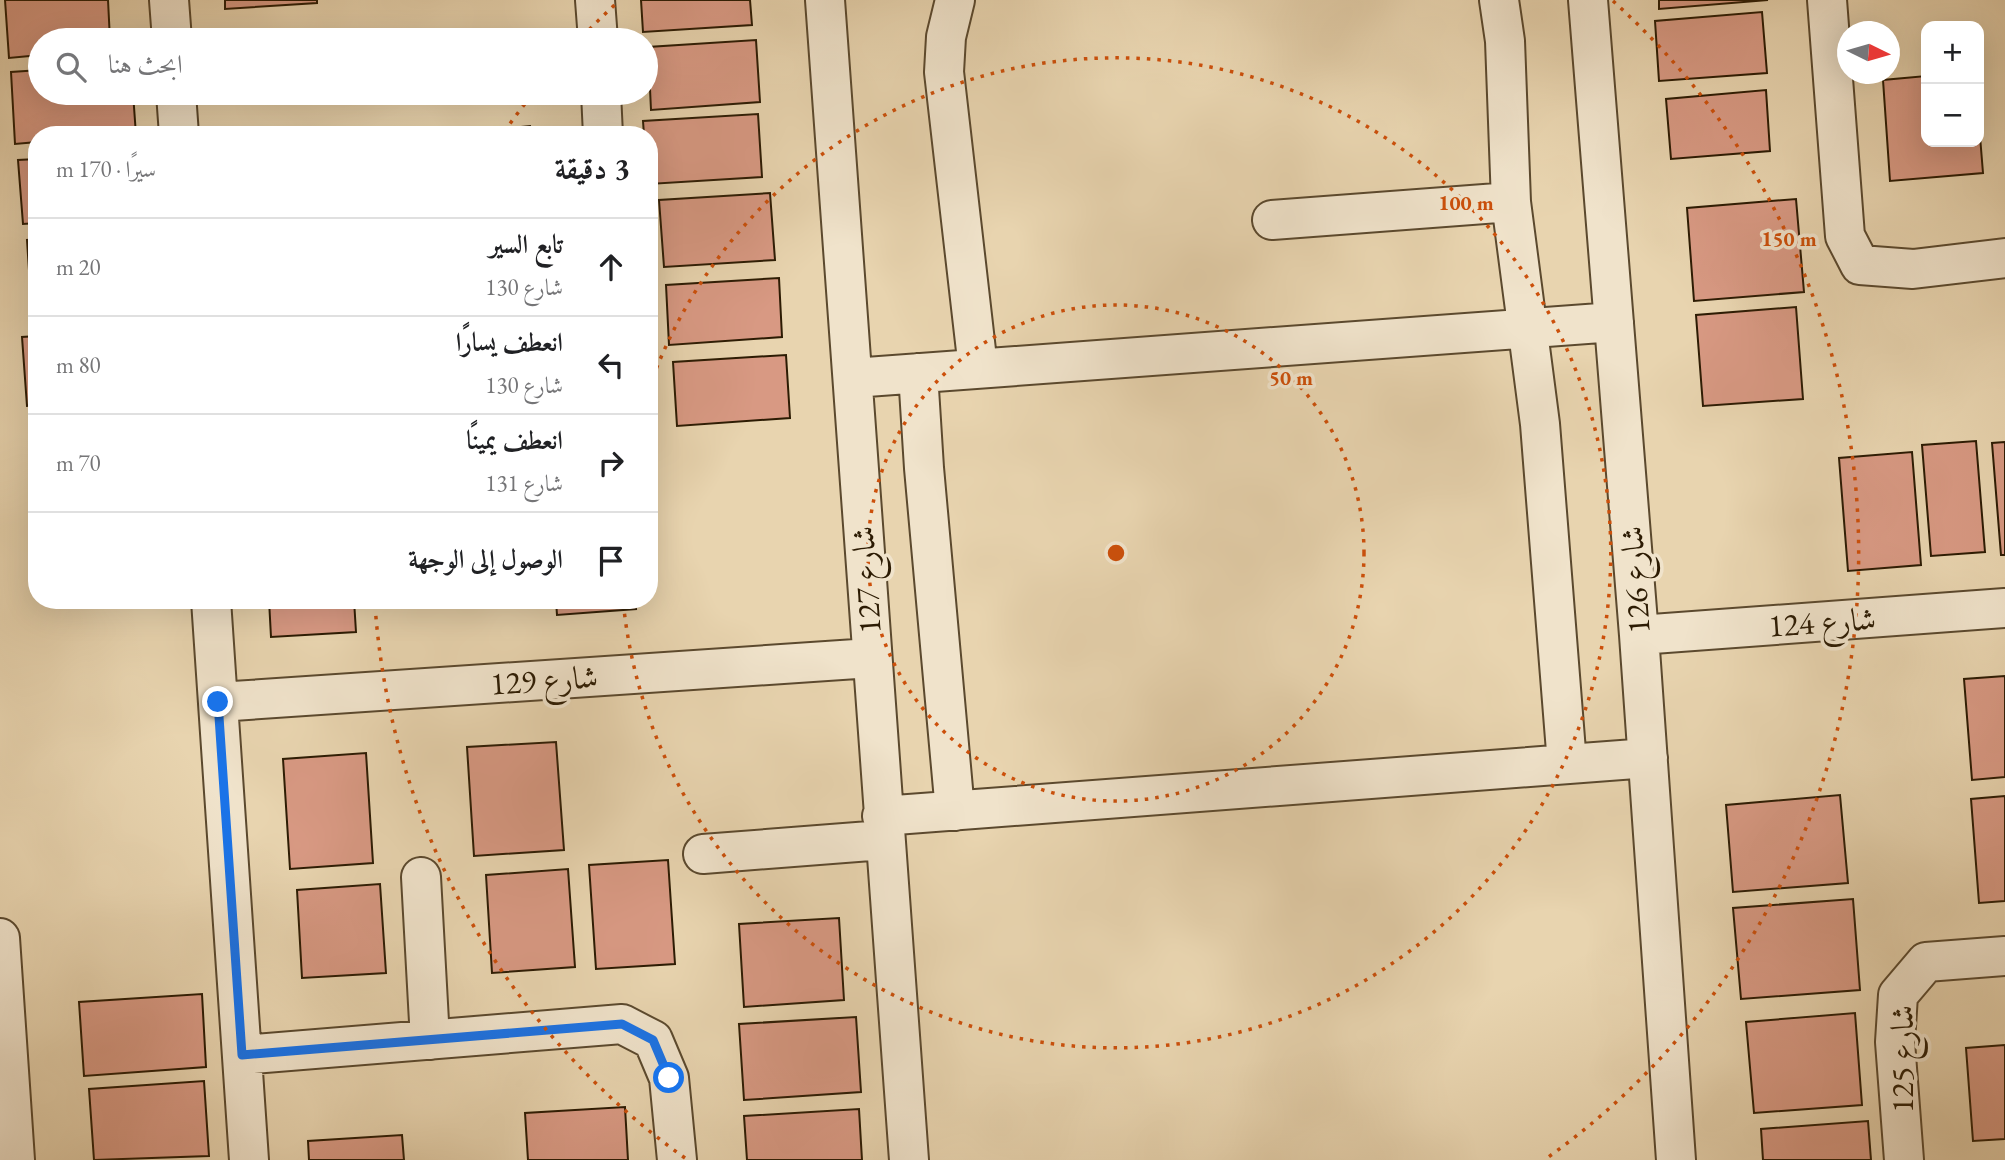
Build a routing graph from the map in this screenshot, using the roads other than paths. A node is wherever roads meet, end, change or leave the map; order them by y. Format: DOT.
graph roads {
  1 [pos="169,0"];
  2 [pos="595,0"];
  3 [pos="825,0"];
  4 [pos="955,0"];
  5 [pos="1499,0"];
  6 [pos="1588,0"];
  7 [pos="1827,0"];
  8 [pos="171,28"];
  9 [pos="597,28"];
  10 [pos="177,105"];
  11 [pos="602,105"];
  12 [pos="178,126"];
  13 [pos="603,126"];
  14 [pos="1511,202"];
  15 [pos="1272,220"];
  16 [pos="2005,258"];
  17 [pos="1614,322"];
  18 [pos="1529,328"];
  19 [pos="978,368"];
  20 [pos="918,373"];
  21 [pos="853,378"];
  22 [pos="2005,608"];
  23 [pos="212,609"];
  24 [pos="1639,635"];
  25 [pos="871,657"];
  26 [pos="218,702"];
  27 [pos="1648,758"];
  28 [pos="1567,764"];
  29 [pos="955,811"];
  30 [pos="883,828"];
  31 [pos="703,854"];
  32 [pos="421,877"];
  33 [pos="0,938"];
  34 [pos="2005,956"];
  35 [pos="430,1040"];
  36 [pos="4,1048"];
  37 [pos="242,1055"];
  38 [pos="15,1160"];
  39 [pos="249,1160"];
  40 [pos="677,1160"];
  41 [pos="909,1160"];
  42 [pos="1676,1160"];
  43 [pos="1904,1160"];
  1 -- 8 [label="street"];
  2 -- 9 [label="street"];
  3 -- 21 [label="street, شارع 127"];
  4 -- 19 [label="street"];
  5 -- 14 [label="street"];
  6 -- 17 [label="street, شارع 126"];
  7 -- 16 [label="street"];
  10 -- 12 [label="street"];
  11 -- 13 [label="street"];
  14 -- 15 [label="street"];
  14 -- 18 [label="street"];
  17 -- 18 [label="street"];
  17 -- 24 [label="street, شارع 126"];
  18 -- 19 [label="street"];
  18 -- 28 [label="street"];
  19 -- 20 [label="street"];
  20 -- 21 [label="street"];
  20 -- 29 [label="street"];
  21 -- 25 [label="street, شارع 127"];
  22 -- 24 [label="street, شارع 124"];
  23 -- 26 [label="street"];
  24 -- 27 [label="street, شارع 126"];
  25 -- 26 [label="street, شارع 129"];
  25 -- 30 [label="street, شارع 127"];
  26 -- 37 [label="street"];
  27 -- 28 [label="street"];
  27 -- 42 [label="street, شارع 126"];
  28 -- 29 [label="street"];
  29 -- 30 [label="street"];
  30 -- 31 [label="street"];
  30 -- 41 [label="street, شارع 127"];
  32 -- 35 [label="street"];
  33 -- 36 [label="street"];
  34 -- 43 [label="street, شارع 125"];
  35 -- 37 [label="street"];
  35 -- 40 [label="street"];
  36 -- 38 [label="street"];
  37 -- 39 [label="street"];
}
